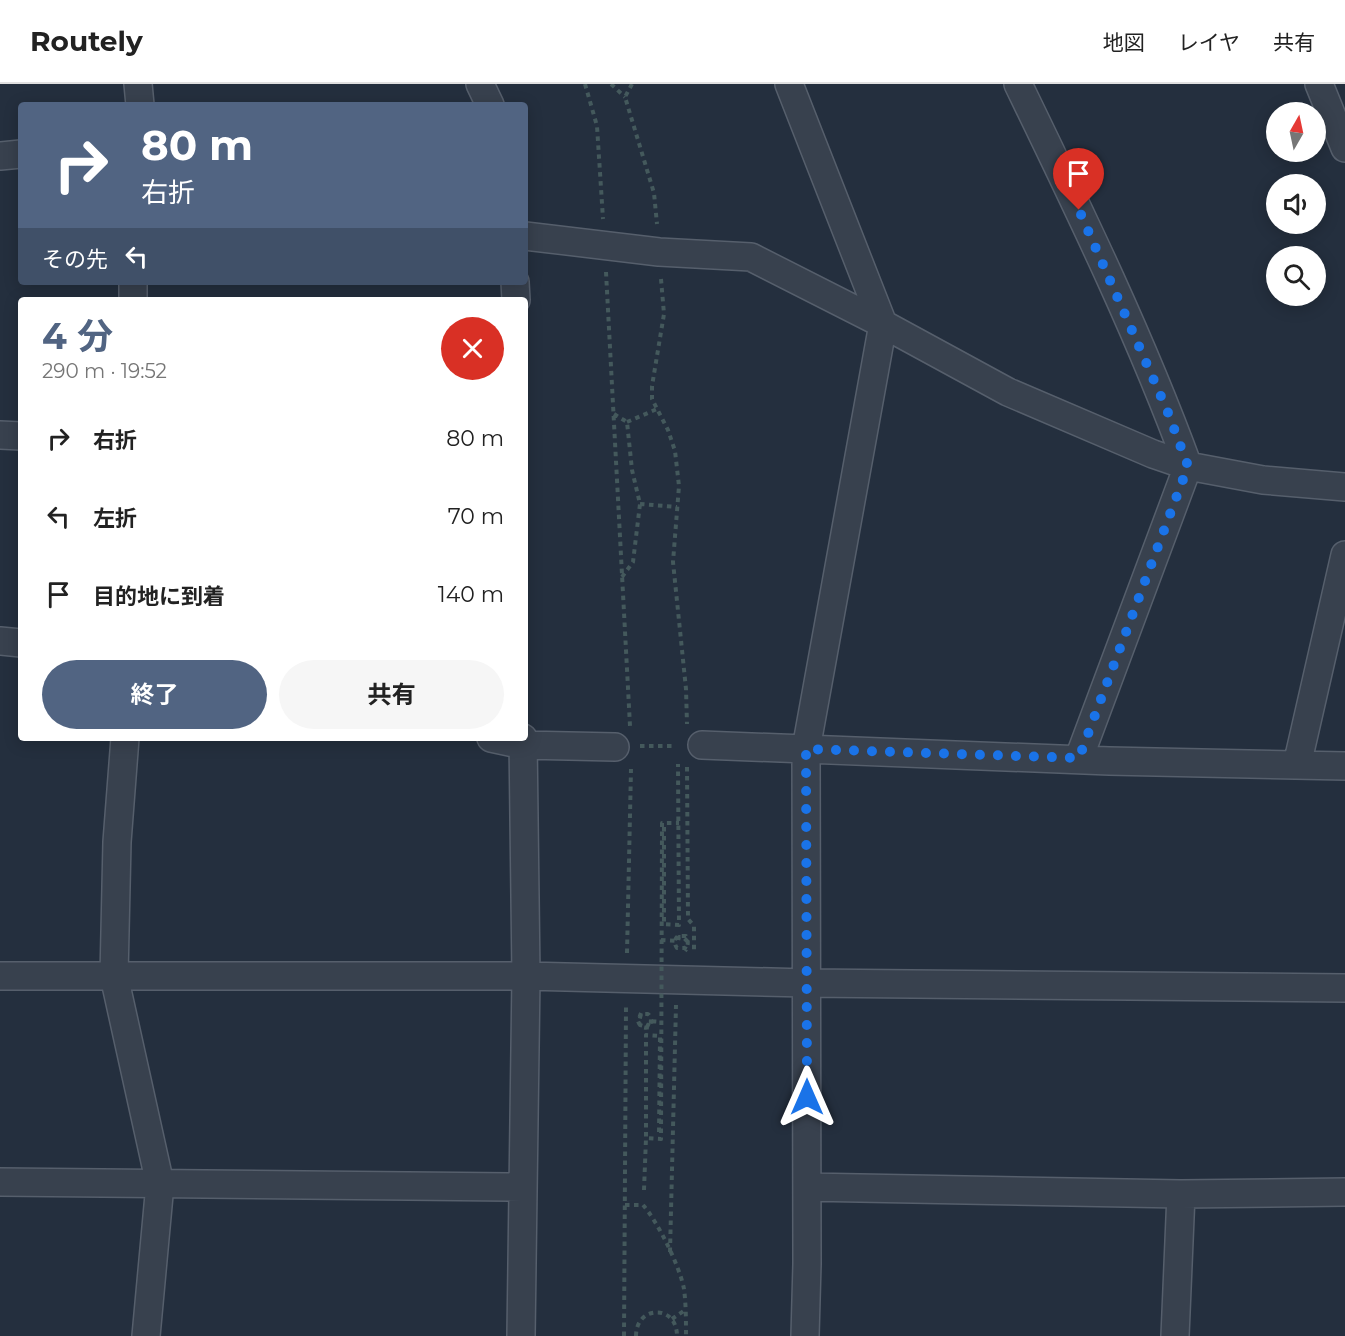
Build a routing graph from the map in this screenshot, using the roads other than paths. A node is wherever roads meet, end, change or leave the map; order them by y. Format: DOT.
graph roads {
  1 [pos="138,84"];
  2 [pos="480,84"];
  3 [pos="789,84"];
  4 [pos="1018,84"];
  5 [pos="1319,84"];
  6 [pos="140,102"];
  7 [pos="489,102"];
  8 [pos="1344,144"];
  9 [pos="18,154"];
  10 [pos="0,156"];
  11 [pos="528,236"];
  12 [pos="883,324"];
  13 [pos="0,435"];
  14 [pos="18,436"];
  15 [pos="1188,466"];
  16 [pos="1345,487"];
  17 [pos="1345,555"];
  18 [pos="0,640"];
  19 [pos="18,643"];
  20 [pos="124,741"];
  21 [pos="523,742"];
  22 [pos="694,745"];
  23 [pos="623,747"];
  24 [pos="806,749"];
  25 [pos="1079,758"];
  26 [pos="1297,765"];
  27 [pos="1345,766"];
  28 [pos="0,976"];
  29 [pos="114,976"];
  30 [pos="526,976"];
  31 [pos="807,983"];
  32 [pos="1345,988"];
  33 [pos="0,1182"];
  34 [pos="160,1184"];
  35 [pos="522,1187"];
  36 [pos="807,1187"];
  37 [pos="1345,1192"];
  38 [pos="1181,1194"];
  39 [pos="146,1336"];
  40 [pos="521,1336"];
  41 [pos="805,1336"];
  42 [pos="1175,1336"];
  1 -- 6 [label="street"];
  2 -- 7 [label="street"];
  3 -- 12 [label="street"];
  4 -- 15 [label="street"];
  5 -- 8 [label="street"];
  9 -- 10 [label="street"];
  11 -- 12 [label="street"];
  12 -- 15 [label="street"];
  12 -- 24 [label="street"];
  13 -- 14 [label="street"];
  15 -- 16 [label="street"];
  15 -- 25 [label="street"];
  17 -- 26 [label="street"];
  18 -- 19 [label="street"];
  20 -- 29 [label="street"];
  21 -- 23 [label="street"];
  21 -- 30 [label="street"];
  22 -- 24 [label="street"];
  24 -- 25 [label="street"];
  24 -- 31 [label="street"];
  25 -- 26 [label="street"];
  26 -- 27 [label="street"];
  28 -- 29 [label="street"];
  29 -- 30 [label="street"];
  29 -- 34 [label="street"];
  30 -- 31 [label="street"];
  30 -- 35 [label="street"];
  31 -- 32 [label="street"];
  31 -- 36 [label="street"];
  33 -- 34 [label="street"];
  34 -- 35 [label="street"];
  34 -- 39 [label="street"];
  35 -- 40 [label="street"];
  36 -- 38 [label="street"];
  36 -- 41 [label="street"];
  37 -- 38 [label="street"];
  38 -- 42 [label="street"];
}
